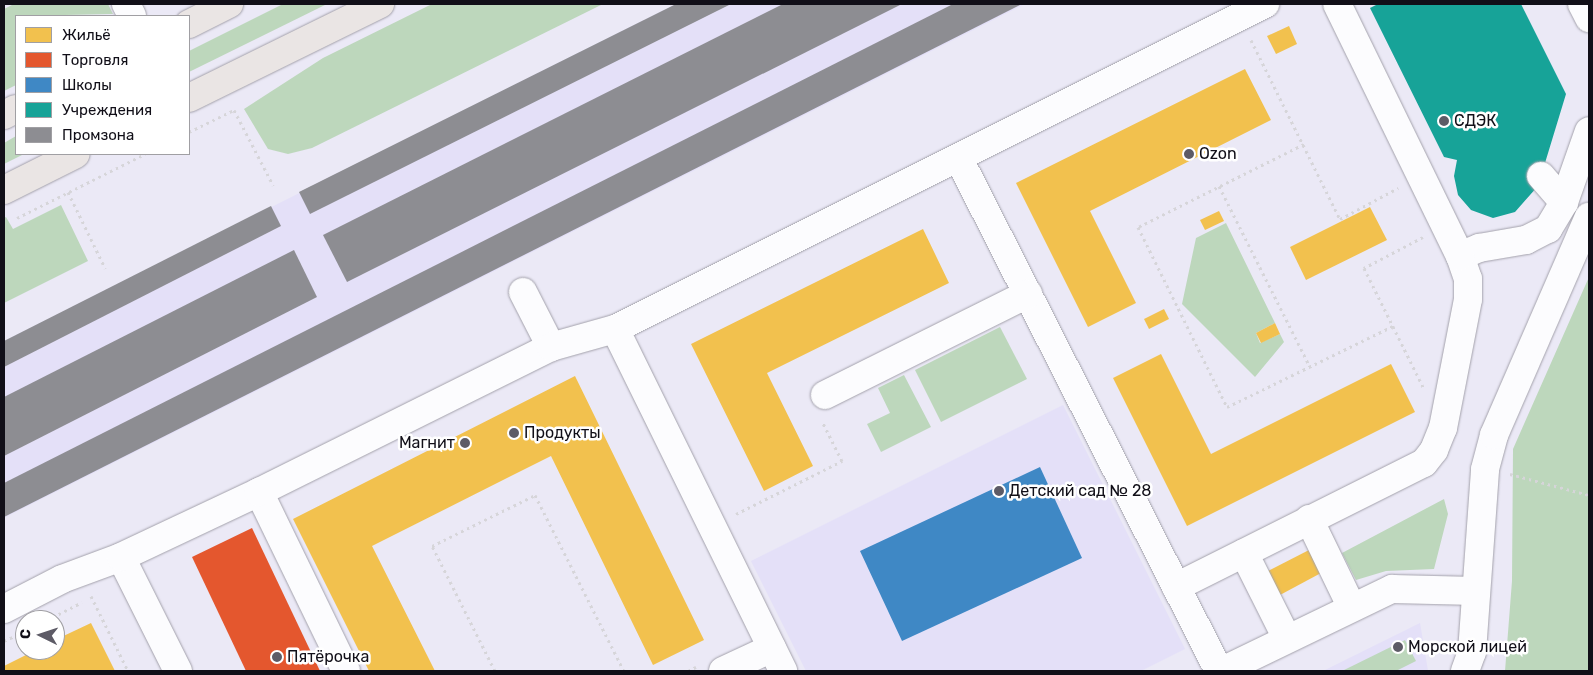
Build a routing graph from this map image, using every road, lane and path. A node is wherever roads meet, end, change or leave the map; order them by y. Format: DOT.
graph roads {
  1 [pos="229,4"];
  2 [pos="380,4"];
  3 [pos="1265,4"];
  4 [pos="1337,4"];
  5 [pos="1582,4"];
  6 [pos="1240,17"];
  7 [pos="1589,18"];
  8 [pos="190,24"];
  9 [pos="190,98"];
  10 [pos="1589,131"];
  11 [pos="190,132"];
  12 [pos="1304,144"];
  13 [pos="74,155"];
  14 [pos="144,155"];
  15 [pos="959,159"];
  16 [pos="1421,176"];
  17 [pos="1541,176"];
  18 [pos="273,185"];
  19 [pos="1220,186"];
  20 [pos="4,190"];
  21 [pos="68,192"];
  22 [pos="1564,202"];
  23 [pos="1589,217"];
  24 [pos="17,218"];
  25 [pos="1445,226"];
  26 [pos="1460,256"];
  27 [pos="105,268"];
  28 [pos="523,292"];
  29 [pos="1028,294"];
  30 [pos="1393,326"];
  31 [pos="615,329"];
  32 [pos="551,347"];
  33 [pos="1309,365"];
  34 [pos="825,395"];
  35 [pos="1443,428"];
  36 [pos="1543,480"];
  37 [pos="259,492"];
  38 [pos="1589,495"];
  39 [pos="1309,519"];
  40 [pos="1244,553"];
  41 [pos="121,557"];
  42 [pos="80,573"];
  43 [pos="1176,587"];
  44 [pos="1476,591"];
  45 [pos="92,598"];
  46 [pos="1351,606"];
  47 [pos="4,608"];
  48 [pos="65,611"];
  49 [pos="1286,638"];
  50 [pos="778,660"];
  51 [pos="128,671"];
  52 [pos="178,671"];
  53 [pos="346,671"];
  54 [pos="494,671"];
  55 [pos="624,671"];
  56 [pos="723,671"];
  57 [pos="1220,671"];
  58 [pos="1465,671"];
  1 -- 8 [label="main road"];
  2 -- 9 [label="main road"];
  3 -- 6 [label="lane"];
  4 -- 16 [label="lane"];
  5 -- 7 [label="lane"];
  6 -- 12 [label="path"];
  6 -- 15 [label="lane"];
  10 -- 22 [label="lane"];
  11 -- 18 [label="path"];
  12 -- 16 [label="path"];
  12 -- 19 [label="path"];
  13 -- 20 [label="main road"];
  14 -- 21 [label="path"];
  15 -- 29 [label="lane"];
  15 -- 31 [label="lane"];
  16 -- 25 [label="lane"];
  17 -- 22 [label="lane"];
  19 -- 33 [label="path"];
  19 -- 33 [label="path"];
  21 -- 24 [label="path"];
  21 -- 27 [label="path"];
  22 -- 26 [label="lane"];
  23 -- 44 [label="lane"];
  25 -- 26 [label="lane"];
  25 -- 30 [label="path"];
  26 -- 35 [label="lane"];
  28 -- 32 [label="lane"];
  29 -- 34 [label="lane"];
  29 -- 43 [label="lane"];
  30 -- 33 [label="path"];
  30 -- 35 [label="path"];
  31 -- 32 [label="lane"];
  31 -- 50 [label="lane"];
  32 -- 37 [label="lane"];
  35 -- 39 [label="lane"];
  36 -- 38 [label="path"];
  37 -- 41 [label="lane"];
  37 -- 53 [label="lane"];
  39 -- 40 [label="lane"];
  39 -- 46 [label="lane"];
  40 -- 43 [label="lane"];
  40 -- 49 [label="lane"];
  41 -- 42 [label="lane"];
  41 -- 52 [label="lane"];
  42 -- 45 [label="path"];
  42 -- 47 [label="lane"];
  43 -- 57 [label="lane"];
  44 -- 46 [label="lane"];
  44 -- 58 [label="lane"];
  45 -- 48 [label="path"];
  45 -- 51 [label="path"];
  46 -- 49 [label="lane"];
  49 -- 57 [label="lane"];
  50 -- 56 [label="lane"];
  54 -- 55 [label="path"];
}
